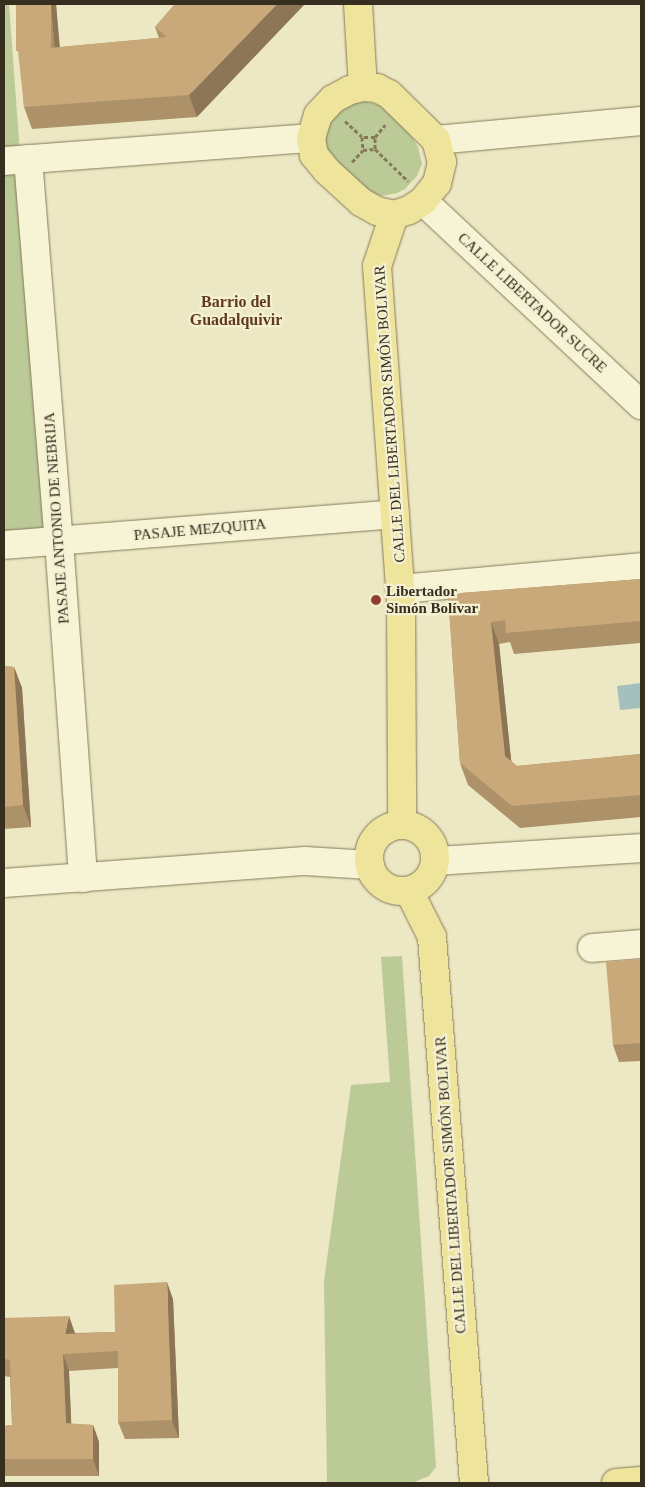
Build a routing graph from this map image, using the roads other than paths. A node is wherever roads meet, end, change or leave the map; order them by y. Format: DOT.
graph roads {
  1 [pos="358,4"];
  2 [pos="363,86"];
  3 [pos="641,121"];
  4 [pos="311,138"];
  5 [pos="436,140"];
  6 [pos="16,160"];
  7 [pos="417,192"];
  8 [pos="394,215"];
  9 [pos="641,405"];
  10 [pos="395,514"];
  11 [pos="59,541"];
  12 [pos="4,545"];
  13 [pos="641,567"];
  14 [pos="401,589"];
  15 [pos="402,825"];
  16 [pos="641,848"];
  17 [pos="436,861"];
  18 [pos="370,865"];
  19 [pos="83,878"];
  20 [pos="4,883"];
  21 [pos="409,891"];
  22 [pos="641,944"];
  23 [pos="592,948"];
  24 [pos="641,1481"];
  25 [pos="474,1483"];
  26 [pos="616,1483"];
  1 -- 2 [label="main road"];
  2 -- 4 [label="main road"];
  2 -- 5 [label="main road"];
  3 -- 5 [label="street"];
  4 -- 6 [label="street"];
  4 -- 8 [label="main road"];
  5 -- 7 [label="main road"];
  6 -- 11 [label="street, PASAJE ANTONIO DE NEBRIJA"];
  7 -- 8 [label="main road"];
  7 -- 9 [label="street, CALLE LIBERTADOR SUCRE"];
  8 -- 10 [label="main road, CALLE DEL LIBERTADOR SIMÓN BOLIVAR"];
  10 -- 11 [label="street, PASAJE MEZQUITA"];
  10 -- 14 [label="main road, CALLE DEL LIBERTADOR SIMÓN BOLIVAR"];
  11 -- 12 [label="street, PASAJE MEZQUITA"];
  11 -- 19 [label="street, PASAJE ANTONIO DE NEBRIJA"];
  13 -- 14 [label="street"];
  14 -- 15 [label="main road, CALLE DEL LIBERTADOR SIMÓN BOLIVAR"];
  15 -- 17 [label="main road"];
  15 -- 18 [label="main road"];
  16 -- 17 [label="street"];
  17 -- 21 [label="main road"];
  18 -- 19 [label="street"];
  18 -- 21 [label="main road"];
  19 -- 20 [label="street"];
  21 -- 25 [label="main road, CALLE DEL LIBERTADOR SIMÓN BOLIVAR"];
  22 -- 23 [label="street"];
  24 -- 26 [label="main road"];
}
